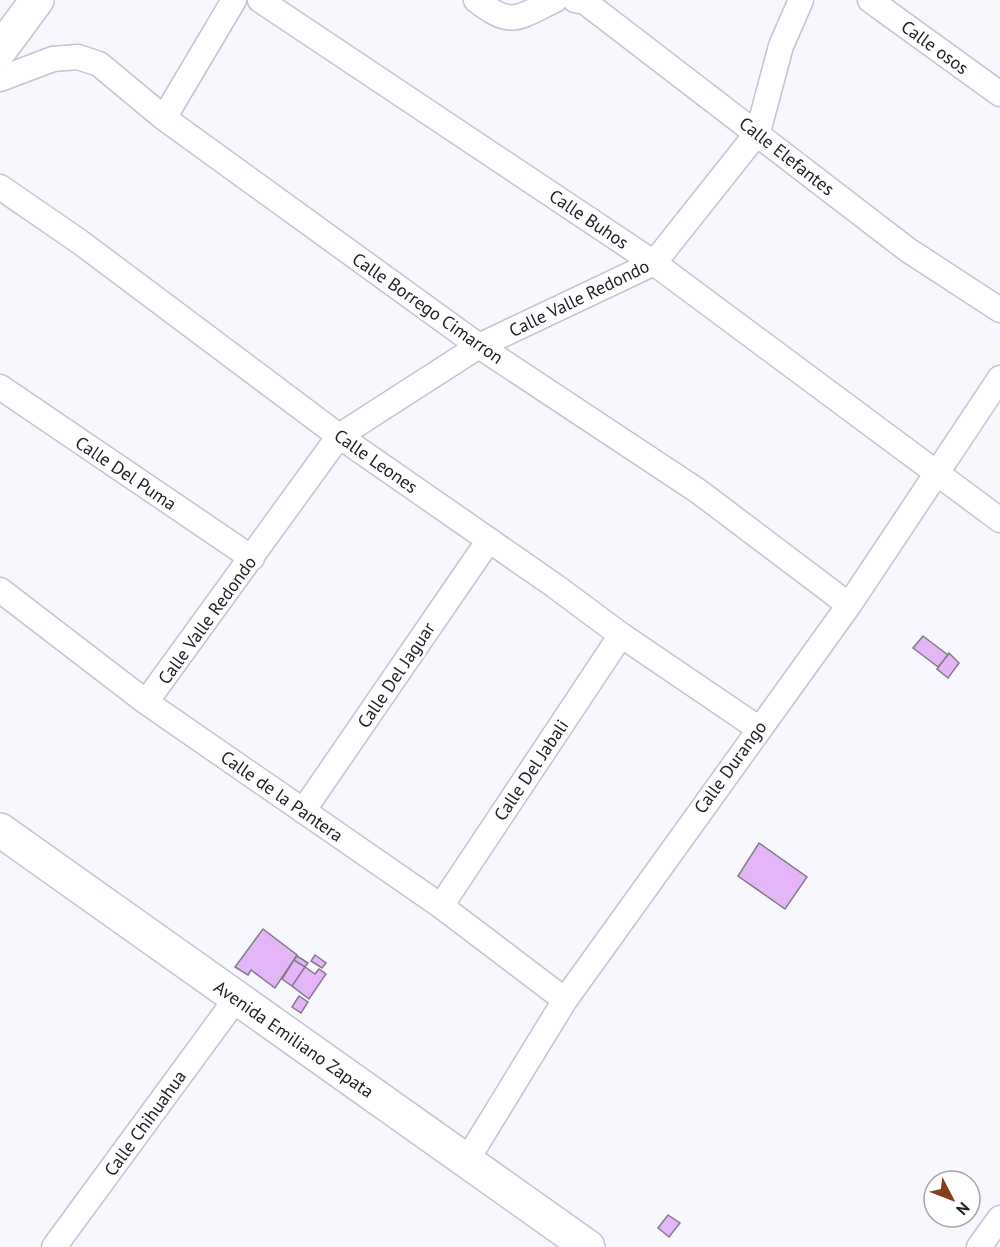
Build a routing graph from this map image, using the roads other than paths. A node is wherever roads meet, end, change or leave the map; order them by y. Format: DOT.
graph roads {
  1 [pos="37,0"];
  2 [pos="234,0"];
  3 [pos="260,0"];
  4 [pos="476,0"];
  5 [pos="555,0"];
  6 [pos="575,0"];
  7 [pos="801,0"];
  8 [pos="870,0"];
  9 [pos="0,50"];
  10 [pos="0,79"];
  11 [pos="1000,94"];
  12 [pos="164,118"];
  13 [pos="758,132"];
  14 [pos="0,187"];
  15 [pos="654,262"];
  16 [pos="1000,310"];
  17 [pos="478,345"];
  18 [pos="1000,378"];
  19 [pos="0,387"];
  20 [pos="339,436"];
  21 [pos="936,473"];
  22 [pos="1000,520"];
  23 [pos="489,540"];
  24 [pos="252,558"];
  25 [pos="0,591"];
  26 [pos="849,605"];
  27 [pos="621,635"];
  28 [pos="146,702"];
  29 [pos="758,728"];
  30 [pos="303,811"];
  31 [pos="0,830"];
  32 [pos="441,906"];
  33 [pos="236,999"];
  34 [pos="565,1000"];
  35 [pos="467,1160"];
  36 [pos="1000,1218"];
  37 [pos="54,1247"];
  38 [pos="588,1247"];
  39 [pos="979,1247"];
  1 -- 9 [label="main road"];
  2 -- 12 [label="street"];
  3 -- 15 [label="street, Calle Buhos"];
  4 -- 5 [label="street"];
  6 -- 13 [label="street, Calle Elefantes"];
  7 -- 13 [label="street, Calle Valle Redondo"];
  8 -- 11 [label="street, Calle osos"];
  10 -- 12 [label="street, Calle Borrego Cimarron"];
  12 -- 17 [label="street, Calle Borrego Cimarron"];
  13 -- 15 [label="street, Calle Valle Redondo"];
  13 -- 16 [label="street, Calle Elefantes"];
  14 -- 20 [label="street, Calle Leones"];
  15 -- 17 [label="street, Calle Valle Redondo"];
  15 -- 21 [label="street, Calle Buhos"];
  17 -- 20 [label="street, Calle Valle Redondo"];
  17 -- 26 [label="street, Calle Borrego Cimarron"];
  18 -- 21 [label="street, Calle Durango"];
  19 -- 24 [label="street, Calle Del Puma"];
  20 -- 23 [label="street, Calle Leones"];
  20 -- 24 [label="street, Calle Valle Redondo"];
  21 -- 22 [label="street, Calle Buhos"];
  21 -- 26 [label="street, Calle Durango"];
  23 -- 27 [label="street, Calle Leones"];
  23 -- 30 [label="street, Calle Del Jaguar"];
  24 -- 28 [label="street, Calle Valle Redondo"];
  25 -- 28 [label="street, Calle de la Pantera"];
  26 -- 29 [label="street, Calle Durango"];
  27 -- 29 [label="street, Calle Leones"];
  27 -- 32 [label="street, Calle Del Jabali"];
  28 -- 30 [label="street, Calle de la Pantera"];
  29 -- 34 [label="street, Calle Durango"];
  30 -- 32 [label="street, Calle de la Pantera"];
  31 -- 33 [label="main road, Avenida Emiliano Zapata"];
  32 -- 34 [label="street, Calle de la Pantera"];
  33 -- 35 [label="main road, Avenida Emiliano Zapata"];
  33 -- 37 [label="street, Calle Chihuahua"];
  34 -- 35 [label="street, Calle Durango"];
  35 -- 38 [label="main road, Avenida Emiliano Zapata"];
  36 -- 39 [label="street"];
}
